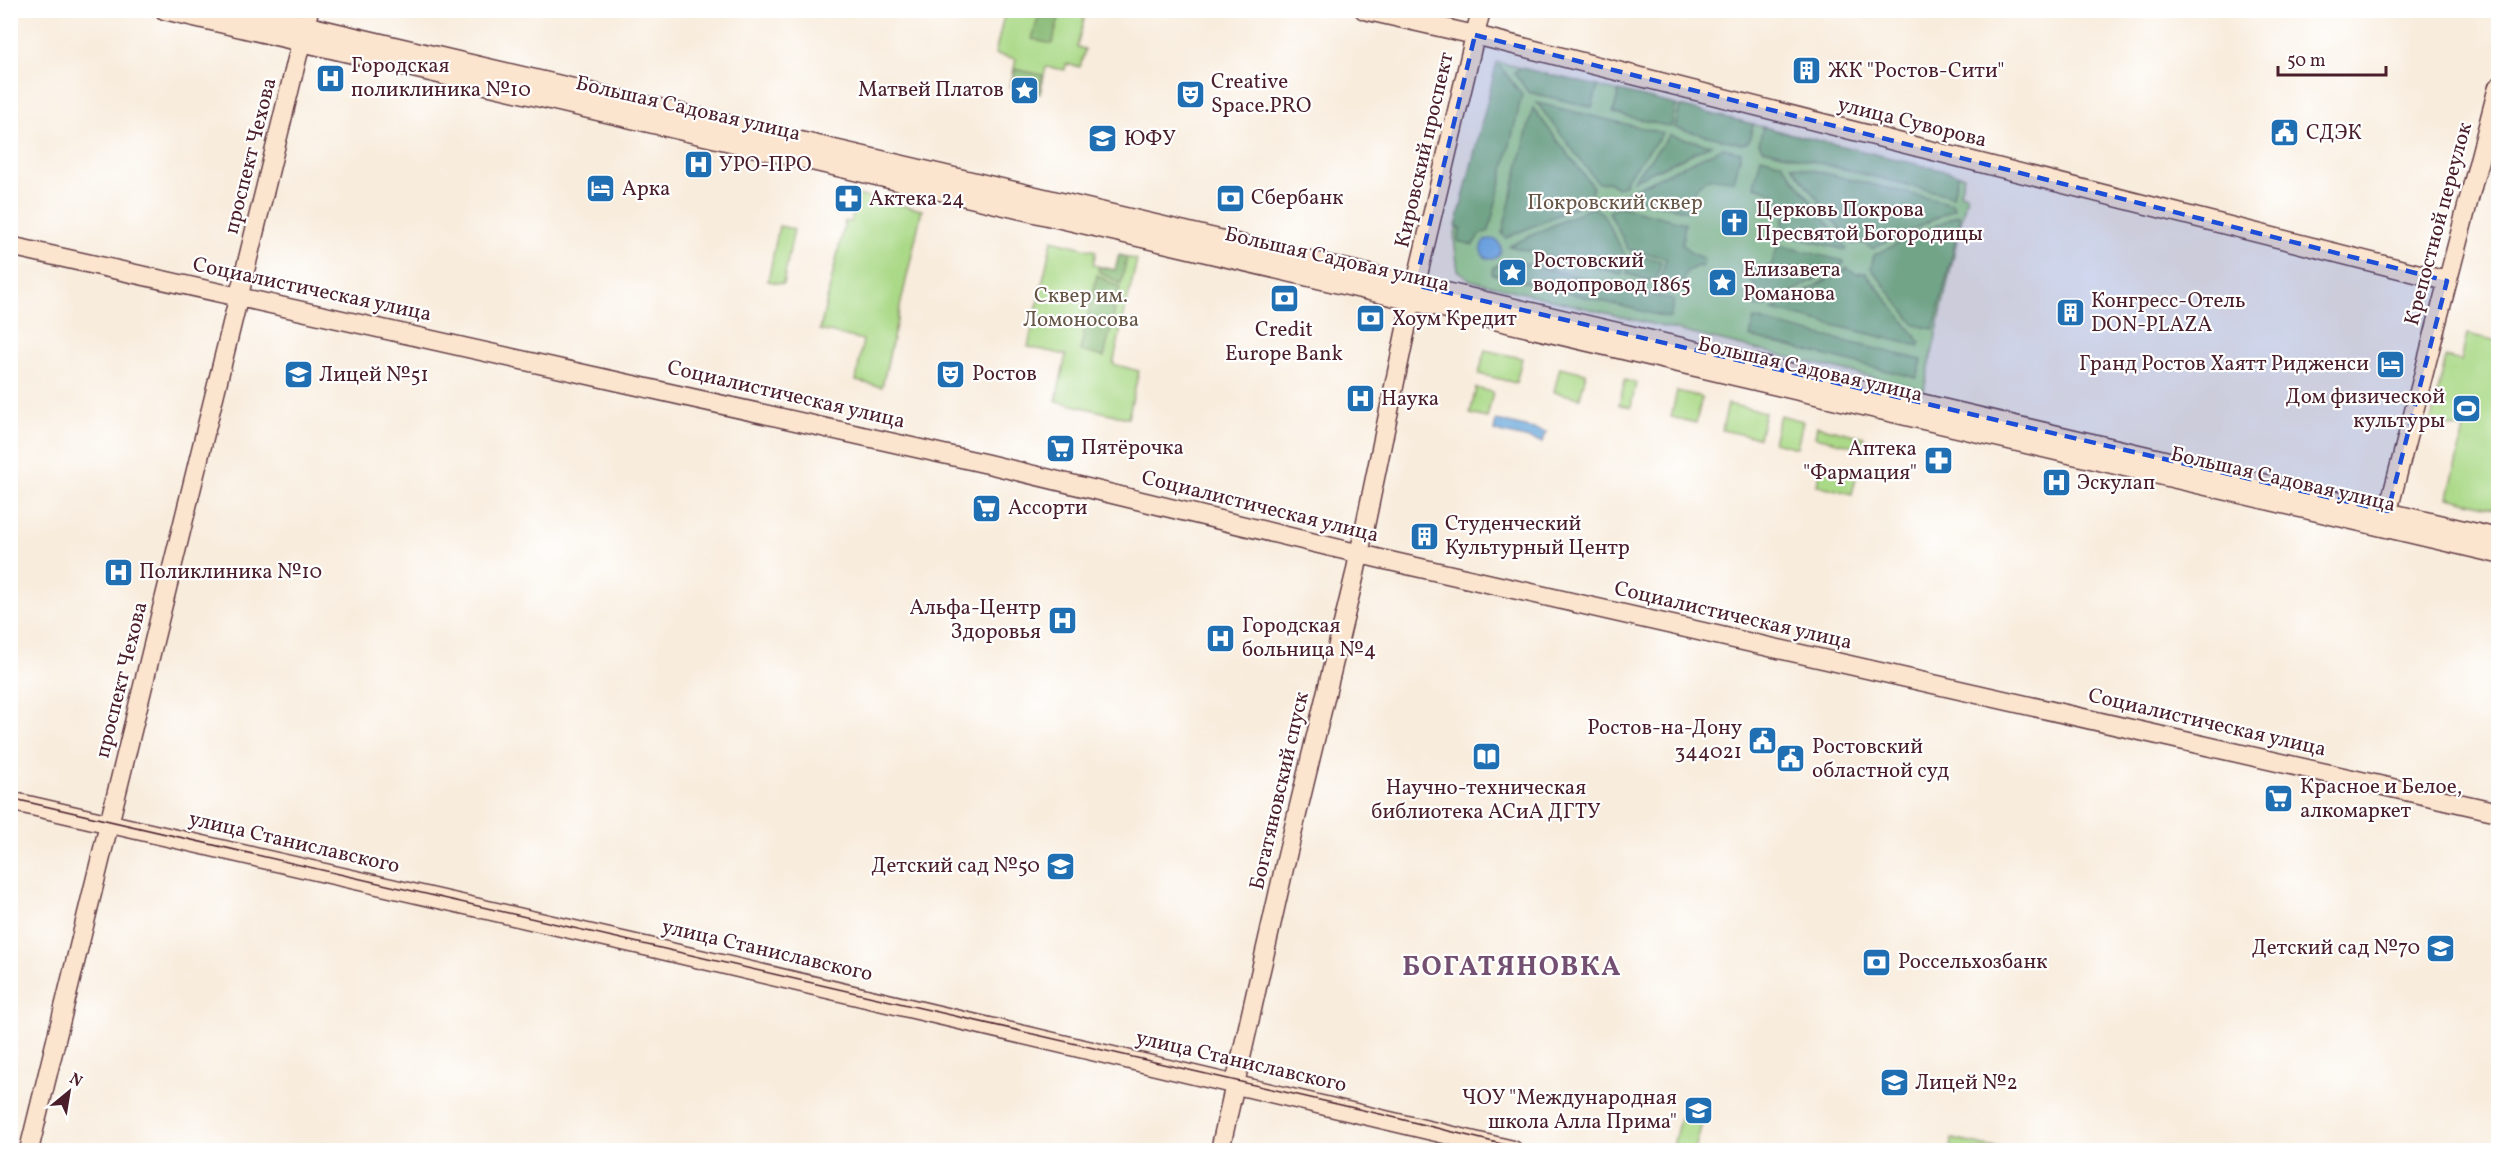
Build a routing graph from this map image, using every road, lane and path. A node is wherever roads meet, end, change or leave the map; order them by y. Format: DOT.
graph roads {
  1 [pos="165,10"];
  2 [pos="240,10"];
  3 [pos="1364,10"];
  4 [pos="1481,10"];
  5 [pos="305,26"];
  6 [pos="1475,35"];
  7 [pos="2499,87"];
  8 [pos="10,246"];
  9 [pos="2447,281"];
  10 [pos="1413,293"];
  11 [pos="239,298"];
  12 [pos="2388,511"];
  13 [pos="2499,538"];
  14 [pos="1358,554"];
  15 [pos="2499,554"];
  16 [pos="10,801"];
  17 [pos="2499,812"];
  18 [pos="110,825"];
  19 [pos="1236,1085"];
  20 [pos="29,1150"];
  21 [pos="1220,1150"];
  22 [pos="1513,1150"];
  1 -- 5 [label="street, Большая Садовая улица"];
  2 -- 5 [label="street, Большая Садовая улица"];
  3 -- 6 [label="street, улица Суворова"];
  4 -- 6 [label="street, Кировский проспект"];
  5 -- 10 [label="street, Большая Садовая улица"];
  5 -- 11 [label="street, проспект Чехова"];
  6 -- 9 [label="street, улица Суворова"];
  6 -- 10 [label="street, Кировский проспект"];
  7 -- 9 [label="street, Крепостной переулок"];
  8 -- 11 [label="street, Социалистическая улица"];
  9 -- 12 [label="street, Крепостной переулок"];
  10 -- 12 [label="street, Большая Садовая улица"];
  10 -- 14 [label="street, Богатяновский спуск"];
  10 -- 15 [label="street, Большая Садовая улица"];
  11 -- 14 [label="street, Социалистическая улица"];
  11 -- 18 [label="street, проспект Чехова"];
  12 -- 13 [label="street, Большая Садовая улица"];
  14 -- 17 [label="street, Социалистическая улица"];
  14 -- 19 [label="street, Богатяновский спуск"];
  16 -- 18 [label="street, улица Станиславского"];
  18 -- 19 [label="street, улица Станиславского"];
  18 -- 20 [label="street, проспект Чехова"];
  19 -- 21 [label="street, Богатяновский спуск"];
  19 -- 22 [label="street, улица Станиславского"];
}
